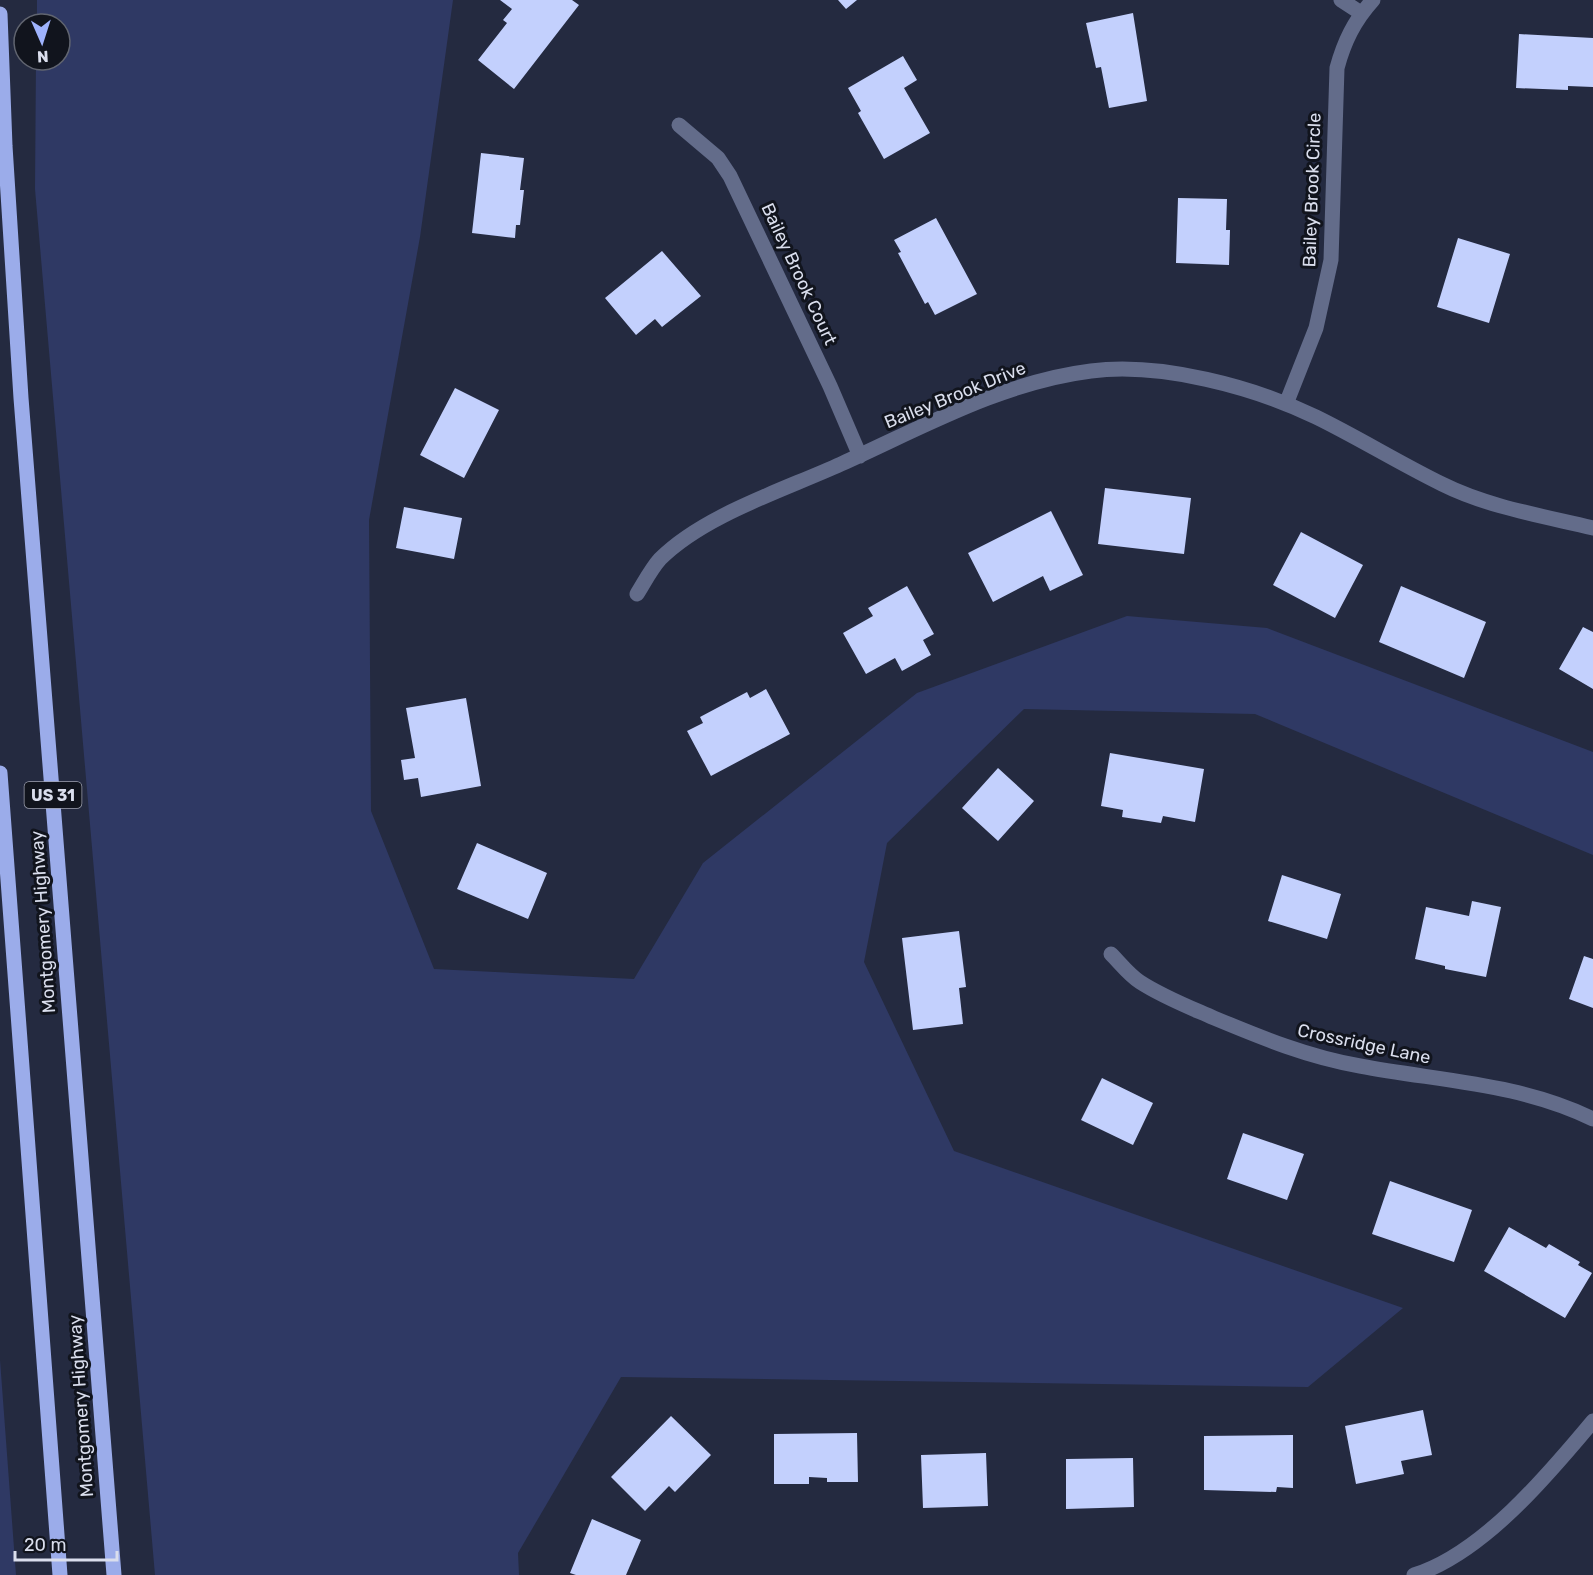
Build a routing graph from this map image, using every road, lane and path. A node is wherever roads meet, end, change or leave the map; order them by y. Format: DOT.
graph roads {
  1 [pos="1341,0"];
  2 [pos="1373,0"];
  3 [pos="1361,13"];
  4 [pos="0,14"];
  5 [pos="679,125"];
  6 [pos="1286,404"];
  7 [pos="860,456"];
  8 [pos="1593,528"];
  9 [pos="637,594"];
  10 [pos="0,773"];
  11 [pos="1111,954"];
  12 [pos="1593,1119"];
  13 [pos="1593,1421"];
  14 [pos="60,1575"];
  15 [pos="114,1575"];
  16 [pos="1414,1575"];
  1 -- 3 [label="street"];
  2 -- 3 [label="street, Bailey Brook Circle"];
  3 -- 6 [label="street, Bailey Brook Circle"];
  4 -- 15 [label="main road, Montgomery Highway / US 31"];
  5 -- 7 [label="street, Bailey Brook Court"];
  6 -- 7 [label="street, Bailey Brook Drive"];
  6 -- 8 [label="street, Bailey Brook Drive"];
  7 -- 9 [label="street, Bailey Brook Drive"];
  10 -- 14 [label="main road, Montgomery Highway / US 31"];
  11 -- 12 [label="street, Crossridge Lane"];
  13 -- 16 [label="street"];
}
